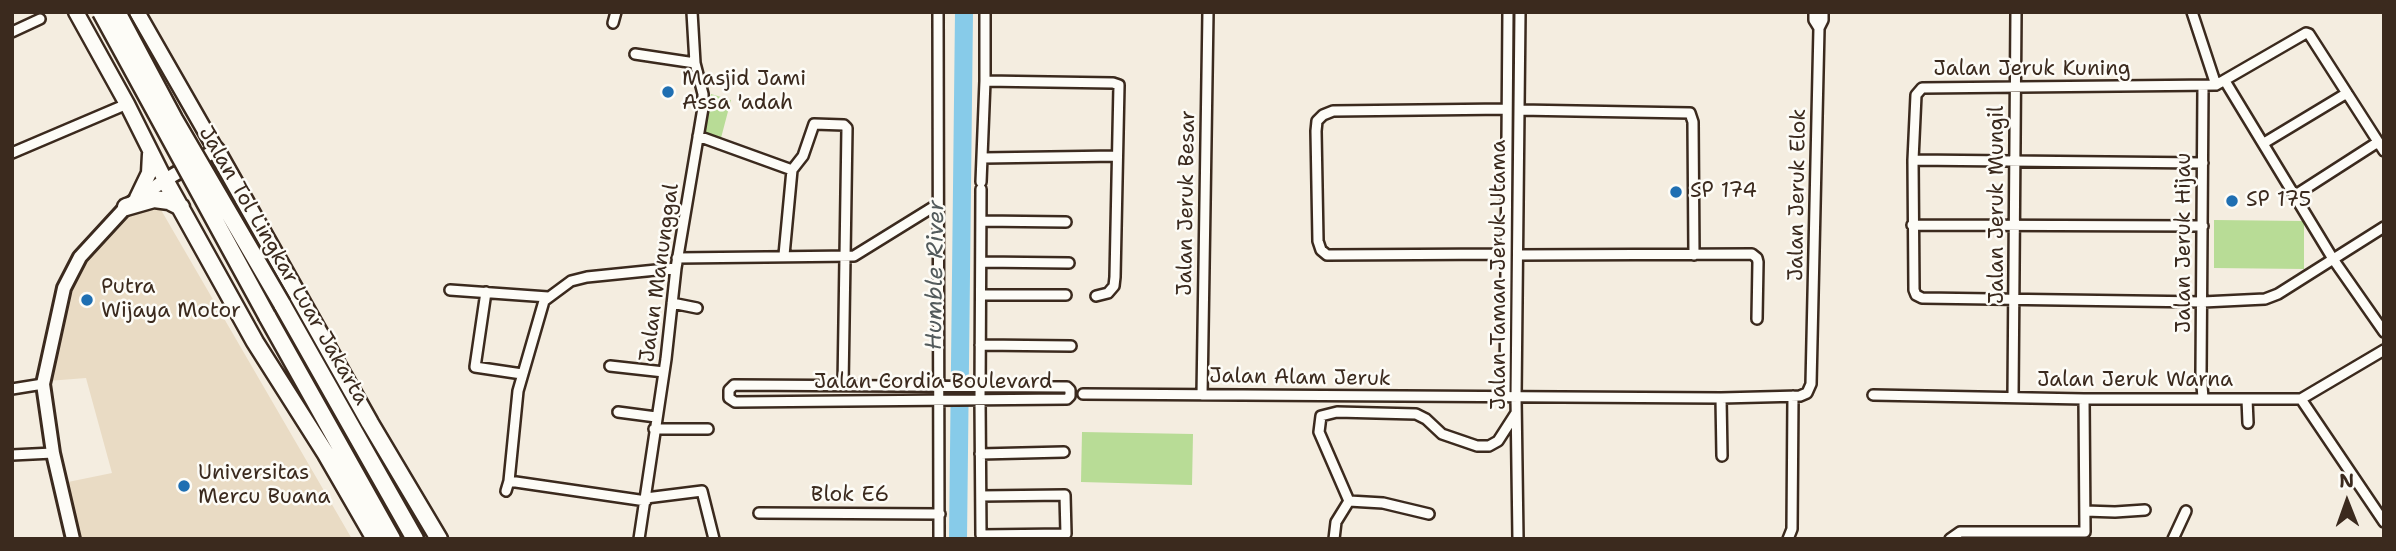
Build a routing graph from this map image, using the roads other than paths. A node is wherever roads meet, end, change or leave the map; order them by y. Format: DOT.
graph roads {
  1 [pos="76,12"];
  2 [pos="101,12"];
  3 [pos="117,12"];
  4 [pos="137,12"];
  5 [pos="616,12"];
  6 [pos="692,12"];
  7 [pos="938,12"];
  8 [pos="985,12"];
  9 [pos="1208,12"];
  10 [pos="1508,12"];
  11 [pos="1520,12"];
  12 [pos="1814,12"];
  13 [pos="1823,12"];
  14 [pos="2016,12"];
  15 [pos="2192,12"];
  16 [pos="40,19"];
  17 [pos="613,23"];
  18 [pos="1819,28"];
  19 [pos="12,32"];
  20 [pos="635,54"];
  21 [pos="695,63"];
  22 [pos="985,82"];
  23 [pos="2221,83"];
  24 [pos="2016,87"];
  25 [pos="2203,87"];
  26 [pos="2347,93"];
  27 [pos="127,104"];
  28 [pos="1507,109"];
  29 [pos="1519,110"];
  30 [pos="698,136"];
  31 [pos="2264,143"];
  32 [pos="212,144"];
  33 [pos="2381,146"];
  34 [pos="151,152"];
  35 [pos="12,153"];
  36 [pos="1117,156"];
  37 [pos="982,158"];
  38 [pos="1913,160"];
  39 [pos="2016,161"];
  40 [pos="2203,163"];
  41 [pos="792,170"];
  42 [pos="165,180"];
  43 [pos="2294,196"];
  44 [pos="132,203"];
  45 [pos="938,204"];
  46 [pos="181,207"];
  47 [pos="981,221"];
  48 [pos="1066,222"];
  49 [pos="1912,225"];
  50 [pos="2015,225"];
  51 [pos="2203,226"];
  52 [pos="2384,227"];
  53 [pos="1506,254"];
  54 [pos="784,255"];
  55 [pos="1518,255"];
  56 [pos="1694,255"];
  57 [pos="844,257"];
  58 [pos="2333,259"];
  59 [pos="981,262"];
  60 [pos="676,263"];
  61 [pos="1069,263"];
  62 [pos="450,290"];
  63 [pos="486,292"];
  64 [pos="981,295"];
  65 [pos="1066,295"];
  66 [pos="1096,296"];
  67 [pos="548,297"];
  68 [pos="2015,300"];
  69 [pos="2203,302"];
  70 [pos="672,303"];
  71 [pos="697,307"];
  72 [pos="1757,319"];
  73 [pos="2384,332"];
  74 [pos="980,345"];
  75 [pos="1071,346"];
  76 [pos="2384,350"];
  77 [pos="610,366"];
  78 [pos="664,372"];
  79 [pos="522,374"];
  80 [pos="43,384"];
  81 [pos="843,386"];
  82 [pos="945,386"];
  83 [pos="976,386"];
  84 [pos="12,389"];
  85 [pos="1083,394"];
  86 [pos="1202,394"];
  87 [pos="1873,395"];
  88 [pos="1793,396"];
  89 [pos="1505,397"];
  90 [pos="1516,397"];
  91 [pos="2013,397"];
  92 [pos="1721,398"];
  93 [pos="2203,398"];
  94 [pos="2301,398"];
  95 [pos="977,399"];
  96 [pos="2084,399"];
  97 [pos="2247,399"];
  98 [pos="944,400"];
  99 [pos="1517,411"];
  100 [pos="618,412"];
  101 [pos="656,417"];
  102 [pos="2248,423"];
  103 [pos="654,429"];
  104 [pos="708,429"];
  105 [pos="1064,452"];
  106 [pos="53,453"];
  107 [pos="980,454"];
  108 [pos="12,455"];
  109 [pos="1722,456"];
  110 [pos="509,481"];
  111 [pos="506,491"];
  112 [pos="981,496"];
  113 [pos="646,499"];
  114 [pos="1349,501"];
  115 [pos="2145,510"];
  116 [pos="2085,511"];
  117 [pos="2186,511"];
  118 [pos="759,513"];
  119 [pos="940,514"];
  120 [pos="1429,514"];
  121 [pos="2384,522"];
  122 [pos="73,539"];
  123 [pos="374,539"];
  124 [pos="392,539"];
  125 [pos="415,539"];
  126 [pos="439,539"];
  127 [pos="639,539"];
  128 [pos="714,539"];
  129 [pos="939,539"];
  130 [pos="1334,539"];
  131 [pos="1518,539"];
  132 [pos="1788,539"];
  133 [pos="1950,539"];
  134 [pos="2173,539"];
  1 -- 27 [label="main road"];
  2 -- 124 [label="highway, Jalan Tol Lingkar Luar Jakarta, bridge"];
  3 -- 125 [label="highway, Jalan Tol Lingkar Luar Jakarta, bridge"];
  4 -- 32 [label="main road"];
  5 -- 17 [label="street"];
  6 -- 21 [label="street, Jalan Manunggal"];
  7 -- 45 [label="street"];
  8 -- 22 [label="street"];
  9 -- 86 [label="street, Jalan Jeruk Besar"];
  10 -- 28 [label="street, Jalan Taman Jeruk Utama"];
  11 -- 29 [label="street, Jalan Taman Jeruk Utama"];
  12 -- 18 [label="street, Jalan Jeruk Elok"];
  13 -- 18 [label="street, Jalan Jeruk Elok"];
  14 -- 24 [label="street, Jalan Jeruk Mungil"];
  15 -- 23 [label="street"];
  16 -- 19 [label="street"];
  18 -- 88 [label="street, Jalan Jeruk Elok"];
  20 -- 21 [label="street"];
  21 -- 30 [label="street, Jalan Manunggal"];
  22 -- 36 [label="street"];
  22 -- 37 [label="street"];
  23 -- 25 [label="street, Jalan Jeruk Kuning"];
  23 -- 26 [label="street, Jalan Jeruk Kuning"];
  23 -- 31 [label="street"];
  24 -- 25 [label="street, Jalan Jeruk Kuning"];
  24 -- 38 [label="street, Jalan Jeruk Kuning"];
  24 -- 39 [label="street, Jalan Jeruk Mungil"];
  25 -- 40 [label="street, Jalan Jeruk Hijau"];
  26 -- 31 [label="street"];
  26 -- 33 [label="street, Jalan Jeruk Kuning"];
  27 -- 34 [label="main road"];
  27 -- 35 [label="street"];
  28 -- 53 [label="street, Jalan Taman Jeruk Utama"];
  28 -- 53 [label="street"];
  29 -- 55 [label="street, Jalan Taman Jeruk Utama"];
  29 -- 56 [label="street"];
  30 -- 41 [label="street"];
  30 -- 60 [label="street, Jalan Manunggal"];
  31 -- 43 [label="street"];
  32 -- 34 [label="main road"];
  32 -- 42 [label="main road"];
  32 -- 126 [label="highway"];
  33 -- 43 [label="street"];
  34 -- 42 [label="main road"];
  34 -- 44 [label="main road"];
  36 -- 37 [label="street"];
  36 -- 66 [label="street"];
  37 -- 47 [label="street"];
  38 -- 39 [label="street"];
  38 -- 49 [label="street, Jalan Jeruk Kuning"];
  39 -- 40 [label="street"];
  39 -- 50 [label="street, Jalan Jeruk Mungil"];
  40 -- 51 [label="street, Jalan Jeruk Hijau"];
  41 -- 54 [label="street"];
  41 -- 57 [label="street"];
  42 -- 44 [label="main road"];
  42 -- 46 [label="highway"];
  43 -- 58 [label="street"];
  44 -- 46 [label="highway"];
  44 -- 80 [label="main road"];
  45 -- 57 [label="street"];
  45 -- 82 [label="street"];
  46 -- 123 [label="highway"];
  47 -- 48 [label="street"];
  47 -- 59 [label="street"];
  49 -- 50 [label="street"];
  49 -- 68 [label="street, Jalan Jeruk Kuning"];
  50 -- 51 [label="street"];
  50 -- 68 [label="street, Jalan Jeruk Mungil"];
  51 -- 69 [label="street, Jalan Jeruk Hijau"];
  52 -- 58 [label="street, Jalan Jeruk Kuning"];
  53 -- 89 [label="street, Jalan Taman Jeruk Utama"];
  54 -- 57 [label="street"];
  54 -- 60 [label="street"];
  55 -- 56 [label="street"];
  55 -- 90 [label="street, Jalan Taman Jeruk Utama"];
  56 -- 72 [label="street"];
  57 -- 81 [label="street"];
  58 -- 69 [label="street, Jalan Jeruk Kuning"];
  58 -- 73 [label="street"];
  59 -- 61 [label="street"];
  59 -- 64 [label="street"];
  60 -- 67 [label="street"];
  60 -- 70 [label="street, Jalan Manunggal"];
  62 -- 63 [label="street"];
  63 -- 67 [label="street"];
  63 -- 79 [label="street"];
  64 -- 65 [label="street"];
  64 -- 74 [label="street"];
  67 -- 79 [label="street"];
  68 -- 69 [label="street, Jalan Jeruk Kuning"];
  68 -- 91 [label="street, Jalan Jeruk Mungil"];
  69 -- 93 [label="street, Jalan Jeruk Hijau"];
  70 -- 71 [label="street"];
  70 -- 78 [label="street, Jalan Manunggal"];
  74 -- 75 [label="street"];
  74 -- 83 [label="street"];
  76 -- 94 [label="street, Jalan Jeruk Warna"];
  77 -- 78 [label="street"];
  78 -- 101 [label="street, Jalan Manunggal"];
  79 -- 110 [label="street"];
  80 -- 84 [label="street"];
  80 -- 106 [label="main road"];
  81 -- 82 [label="street, Jalan Cordia Boulevard"];
  81 -- 98 [label="street, Jalan Cordia Boulevard"];
  82 -- 83 [label="street, Jalan Cordia Boulevard"];
  82 -- 98 [label="street"];
  83 -- 95 [label="street"];
  83 -- 95 [label="street, Jalan Cordia Boulevard"];
  85 -- 86 [label="street, Jalan Alam Jeruk"];
  86 -- 89 [label="street, Jalan Alam Jeruk"];
  87 -- 91 [label="street, Jalan Jeruk Warna"];
  88 -- 92 [label="street"];
  88 -- 132 [label="street"];
  89 -- 90 [label="street, Jalan Alam Jeruk"];
  90 -- 92 [label="street"];
  90 -- 99 [label="street, Jalan Taman Jeruk Utama"];
  91 -- 96 [label="street, Jalan Jeruk Warna"];
  92 -- 109 [label="street"];
  93 -- 96 [label="street, Jalan Jeruk Warna"];
  93 -- 97 [label="street, Jalan Jeruk Warna"];
  94 -- 97 [label="street, Jalan Jeruk Warna"];
  94 -- 121 [label="street"];
  95 -- 98 [label="street, Jalan Cordia Boulevard"];
  95 -- 107 [label="street"];
  96 -- 116 [label="street"];
  97 -- 102 [label="street"];
  98 -- 119 [label="street"];
  99 -- 114 [label="street"];
  99 -- 131 [label="street, Jalan Taman Jeruk Utama"];
  100 -- 101 [label="street"];
  101 -- 103 [label="street, Jalan Manunggal"];
  103 -- 104 [label="street"];
  103 -- 113 [label="street, Jalan Manunggal"];
  105 -- 107 [label="street"];
  106 -- 108 [label="street"];
  106 -- 122 [label="main road"];
  107 -- 112 [label="street"];
  110 -- 111 [label="street"];
  110 -- 113 [label="street"];
  112 -- 112 [label="street"];
  113 -- 127 [label="street, Jalan Manunggal"];
  113 -- 128 [label="street"];
  114 -- 120 [label="street"];
  114 -- 130 [label="street"];
  115 -- 116 [label="street"];
  116 -- 133 [label="street"];
  117 -- 134 [label="street"];
  118 -- 119 [label="street, Blok E6"];
  119 -- 129 [label="street"];
}
